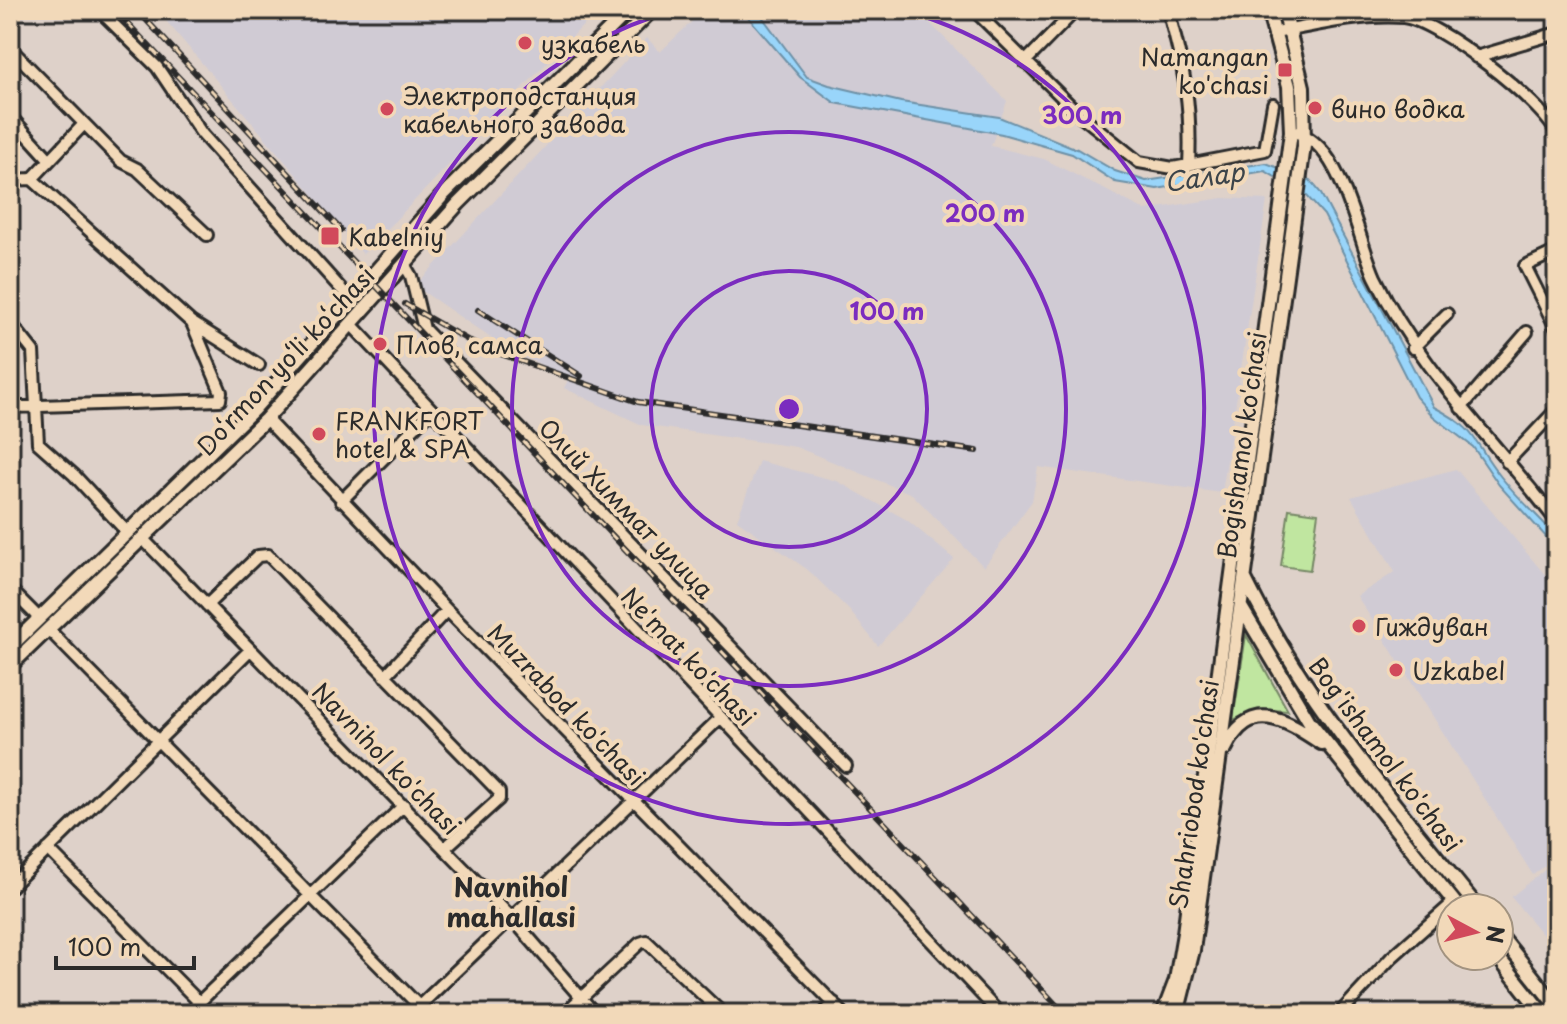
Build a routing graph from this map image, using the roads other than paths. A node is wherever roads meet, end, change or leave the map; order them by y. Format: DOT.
graph roads {
  1 [pos="99,10"];
  2 [pos="629,10"];
  3 [pos="652,10"];
  4 [pos="974,10"];
  5 [pos="1076,10"];
  6 [pos="1168,10"];
  7 [pos="1268,10"];
  8 [pos="1284,10"];
  9 [pos="1320,10"];
  10 [pos="1419,15"];
  11 [pos="1320,23"];
  12 [pos="1291,30"];
  13 [pos="1275,33"];
  14 [pos="1557,33"];
  15 [pos="10,48"];
  16 [pos="1476,57"];
  17 [pos="1025,62"];
  18 [pos="1273,104"];
  19 [pos="10,116"];
  20 [pos="84,124"];
  21 [pos="1291,132"];
  22 [pos="1305,133"];
  23 [pos="1557,134"];
  24 [pos="50,160"];
  25 [pos="1189,166"];
  26 [pos="32,179"];
  27 [pos="10,180"];
  28 [pos="207,235"];
  29 [pos="1557,251"];
  30 [pos="404,264"];
  31 [pos="351,300"];
  32 [pos="1447,314"];
  33 [pos="10,322"];
  34 [pos="191,322"];
  35 [pos="351,324"];
  36 [pos="1557,330"];
  37 [pos="1527,332"];
  38 [pos="1413,348"];
  39 [pos="259,365"];
  40 [pos="33,406"];
  41 [pos="10,407"];
  42 [pos="1461,408"];
  43 [pos="1557,409"];
  44 [pos="431,411"];
  45 [pos="266,419"];
  46 [pos="1507,462"];
  47 [pos="1253,472"];
  48 [pos="341,501"];
  49 [pos="1555,515"];
  50 [pos="127,532"];
  51 [pos="140,540"];
  52 [pos="1245,579"];
  53 [pos="1231,586"];
  54 [pos="10,589"];
  55 [pos="79,589"];
  56 [pos="207,605"];
  57 [pos="1241,607"];
  58 [pos="447,610"];
  59 [pos="43,623"];
  60 [pos="10,647"];
  61 [pos="250,650"];
  62 [pos="1228,650"];
  63 [pos="10,666"];
  64 [pos="385,676"];
  65 [pos="719,719"];
  66 [pos="157,744"];
  67 [pos="1329,748"];
  68 [pos="1219,763"];
  69 [pos="846,766"];
  70 [pos="632,800"];
  71 [pos="404,805"];
  72 [pos="1400,810"];
  73 [pos="1387,820"];
  74 [pos="445,848"];
  75 [pos="48,849"];
  76 [pos="10,887"];
  77 [pos="1445,892"];
  78 [pos="1465,892"];
  79 [pos="310,896"];
  80 [pos="511,917"];
  81 [pos="1435,922"];
  82 [pos="1515,954"];
  83 [pos="1522,963"];
  84 [pos="1510,973"];
  85 [pos="580,999"];
  86 [pos="199,1002"];
  87 [pos="834,1003"];
  88 [pos="1556,1005"];
  89 [pos="415,1010"];
  90 [pos="187,1014"];
  91 [pos="564,1014"];
  92 [pos="595,1014"];
  93 [pos="723,1014"];
  94 [pos="823,1014"];
  95 [pos="844,1014"];
  96 [pos="1000,1014"];
  97 [pos="1163,1014"];
  98 [pos="1177,1014"];
  99 [pos="1339,1014"];
  100 [pos="1543,1014"];
  1 -- 31 [label="street"];
  2 -- 31 [label="main road, Do‘rmon yo‘li ko‘chasi"];
  3 -- 30 [label="main road, Do‘rmon yo‘li ko‘chasi"];
  4 -- 17 [label="street"];
  5 -- 17 [label="street"];
  6 -- 25 [label="street"];
  7 -- 13 [label="main road, Bogishamol ko'chasi"];
  8 -- 12 [label="main road, Bogishamol ko'chasi"];
  9 -- 11 [label="street"];
  10 -- 11 [label="street"];
  10 -- 16 [label="street"];
  11 -- 12 [label="street"];
  12 -- 13 [label="street"];
  12 -- 22 [label="main road, Bogishamol ko'chasi"];
  13 -- 21 [label="main road, Bogishamol ko'chasi"];
  14 -- 16 [label="street"];
  15 -- 20 [label="street"];
  16 -- 23 [label="street"];
  17 -- 25 [label="street"];
  18 -- 25 [label="street"];
  19 -- 24 [label="street"];
  20 -- 24 [label="street"];
  20 -- 28 [label="street"];
  21 -- 22 [label="street"];
  21 -- 47 [label="main road, Bogishamol ko'chasi"];
  22 -- 38 [label="street"];
  22 -- 47 [label="main road, Bogishamol ko'chasi"];
  24 -- 26 [label="street"];
  26 -- 27 [label="street"];
  26 -- 34 [label="street"];
  29 -- 36 [label="street"];
  30 -- 35 [label="main road, Do‘rmon yo‘li ko‘chasi"];
  30 -- 69 [label="street, Олий Химмат улица"];
  31 -- 50 [label="main road, Do‘rmon yo‘li ko‘chasi"];
  32 -- 38 [label="street"];
  33 -- 40 [label="street"];
  34 -- 39 [label="street"];
  34 -- 40 [label="street"];
  35 -- 44 [label="street, Ne'mat ko'chasi"];
  35 -- 45 [label="main road, Do‘rmon yo‘li ko‘chasi"];
  37 -- 42 [label="street"];
  38 -- 42 [label="street"];
  40 -- 41 [label="street"];
  40 -- 50 [label="street"];
  42 -- 46 [label="street"];
  43 -- 46 [label="street"];
  44 -- 48 [label="street"];
  44 -- 65 [label="street, Ne'mat ko'chasi"];
  45 -- 48 [label="street, Muzrabod ko'chasi"];
  45 -- 51 [label="main road, Do‘rmon yo‘li ko‘chasi"];
  46 -- 49 [label="street"];
  47 -- 52 [label="main road, Bogishamol ko'chasi"];
  47 -- 53 [label="main road, Bogishamol ko'chasi"];
  48 -- 58 [label="street, Muzrabod ko'chasi"];
  50 -- 51 [label="main road, Navnihol ko'chasi"];
  50 -- 55 [label="main road, Do‘rmon yo‘li ko‘chasi"];
  51 -- 55 [label="main road, Do‘rmon yo‘li ko‘chasi"];
  51 -- 56 [label="street, Navnihol ko'chasi"];
  52 -- 53 [label="main road, Bogishamol ko'chasi"];
  52 -- 57 [label="main road, Shahriobod ko'chasi"];
  52 -- 72 [label="main road, Bog'ishamol ko'chasi"];
  53 -- 57 [label="main road, Bog'ishamol ko'chasi"];
  53 -- 62 [label="main road, Shahriobod ko'chasi"];
  54 -- 59 [label="street"];
  55 -- 59 [label="main road, Do‘rmon yo‘li ko‘chasi"];
  56 -- 61 [label="street, Navnihol ko'chasi"];
  56 -- 64 [label="street"];
  57 -- 62 [label="main road, Shahriobod ko'chasi"];
  57 -- 67 [label="main road, Bog'ishamol ko'chasi"];
  58 -- 64 [label="street"];
  58 -- 70 [label="street, Muzrabod ko'chasi"];
  59 -- 60 [label="main road, Do‘rmon yo‘li ko‘chasi"];
  59 -- 63 [label="main road, Do‘rmon yo‘li ko‘chasi"];
  59 -- 66 [label="street"];
  61 -- 66 [label="street"];
  61 -- 71 [label="street, Navnihol ko'chasi"];
  62 -- 68 [label="main road, Shahriobod ko'chasi"];
  62 -- 97 [label="main road, Shahriobod ko'chasi"];
  64 -- 74 [label="street"];
  65 -- 70 [label="street"];
  65 -- 96 [label="street, Ne'mat ko'chasi"];
  66 -- 75 [label="street"];
  66 -- 79 [label="street"];
  67 -- 68 [label="main road"];
  67 -- 73 [label="main road, Bog'ishamol ko'chasi"];
  68 -- 98 [label="main road, Shahriobod ko'chasi"];
  70 -- 80 [label="street"];
  70 -- 87 [label="street, Muzrabod ko'chasi"];
  71 -- 74 [label="street, Navnihol ko'chasi"];
  71 -- 79 [label="street"];
  72 -- 73 [label="main road"];
  72 -- 78 [label="main road, Bog'ishamol ko'chasi"];
  73 -- 77 [label="main road, Bog'ishamol ko'chasi"];
  74 -- 80 [label="street, Navnihol ko'chasi"];
  75 -- 76 [label="street"];
  75 -- 86 [label="street"];
  79 -- 86 [label="street"];
  79 -- 89 [label="street"];
  80 -- 85 [label="street, Navnihol ko'chasi"];
  80 -- 89 [label="street"];
  81 -- 99 [label="street"];
  82 -- 83 [label="main road"];
  83 -- 84 [label="main road"];
  83 -- 88 [label="main road"];
  84 -- 100 [label="main road"];
  85 -- 91 [label="street"];
  85 -- 92 [label="street, Navnihol ko'chasi"];
  85 -- 93 [label="street"];
  86 -- 90 [label="street"];
  87 -- 94 [label="street"];
  87 -- 95 [label="street, Muzrabod ko'chasi"];
  88 -- 100 [label="main road"];
}
